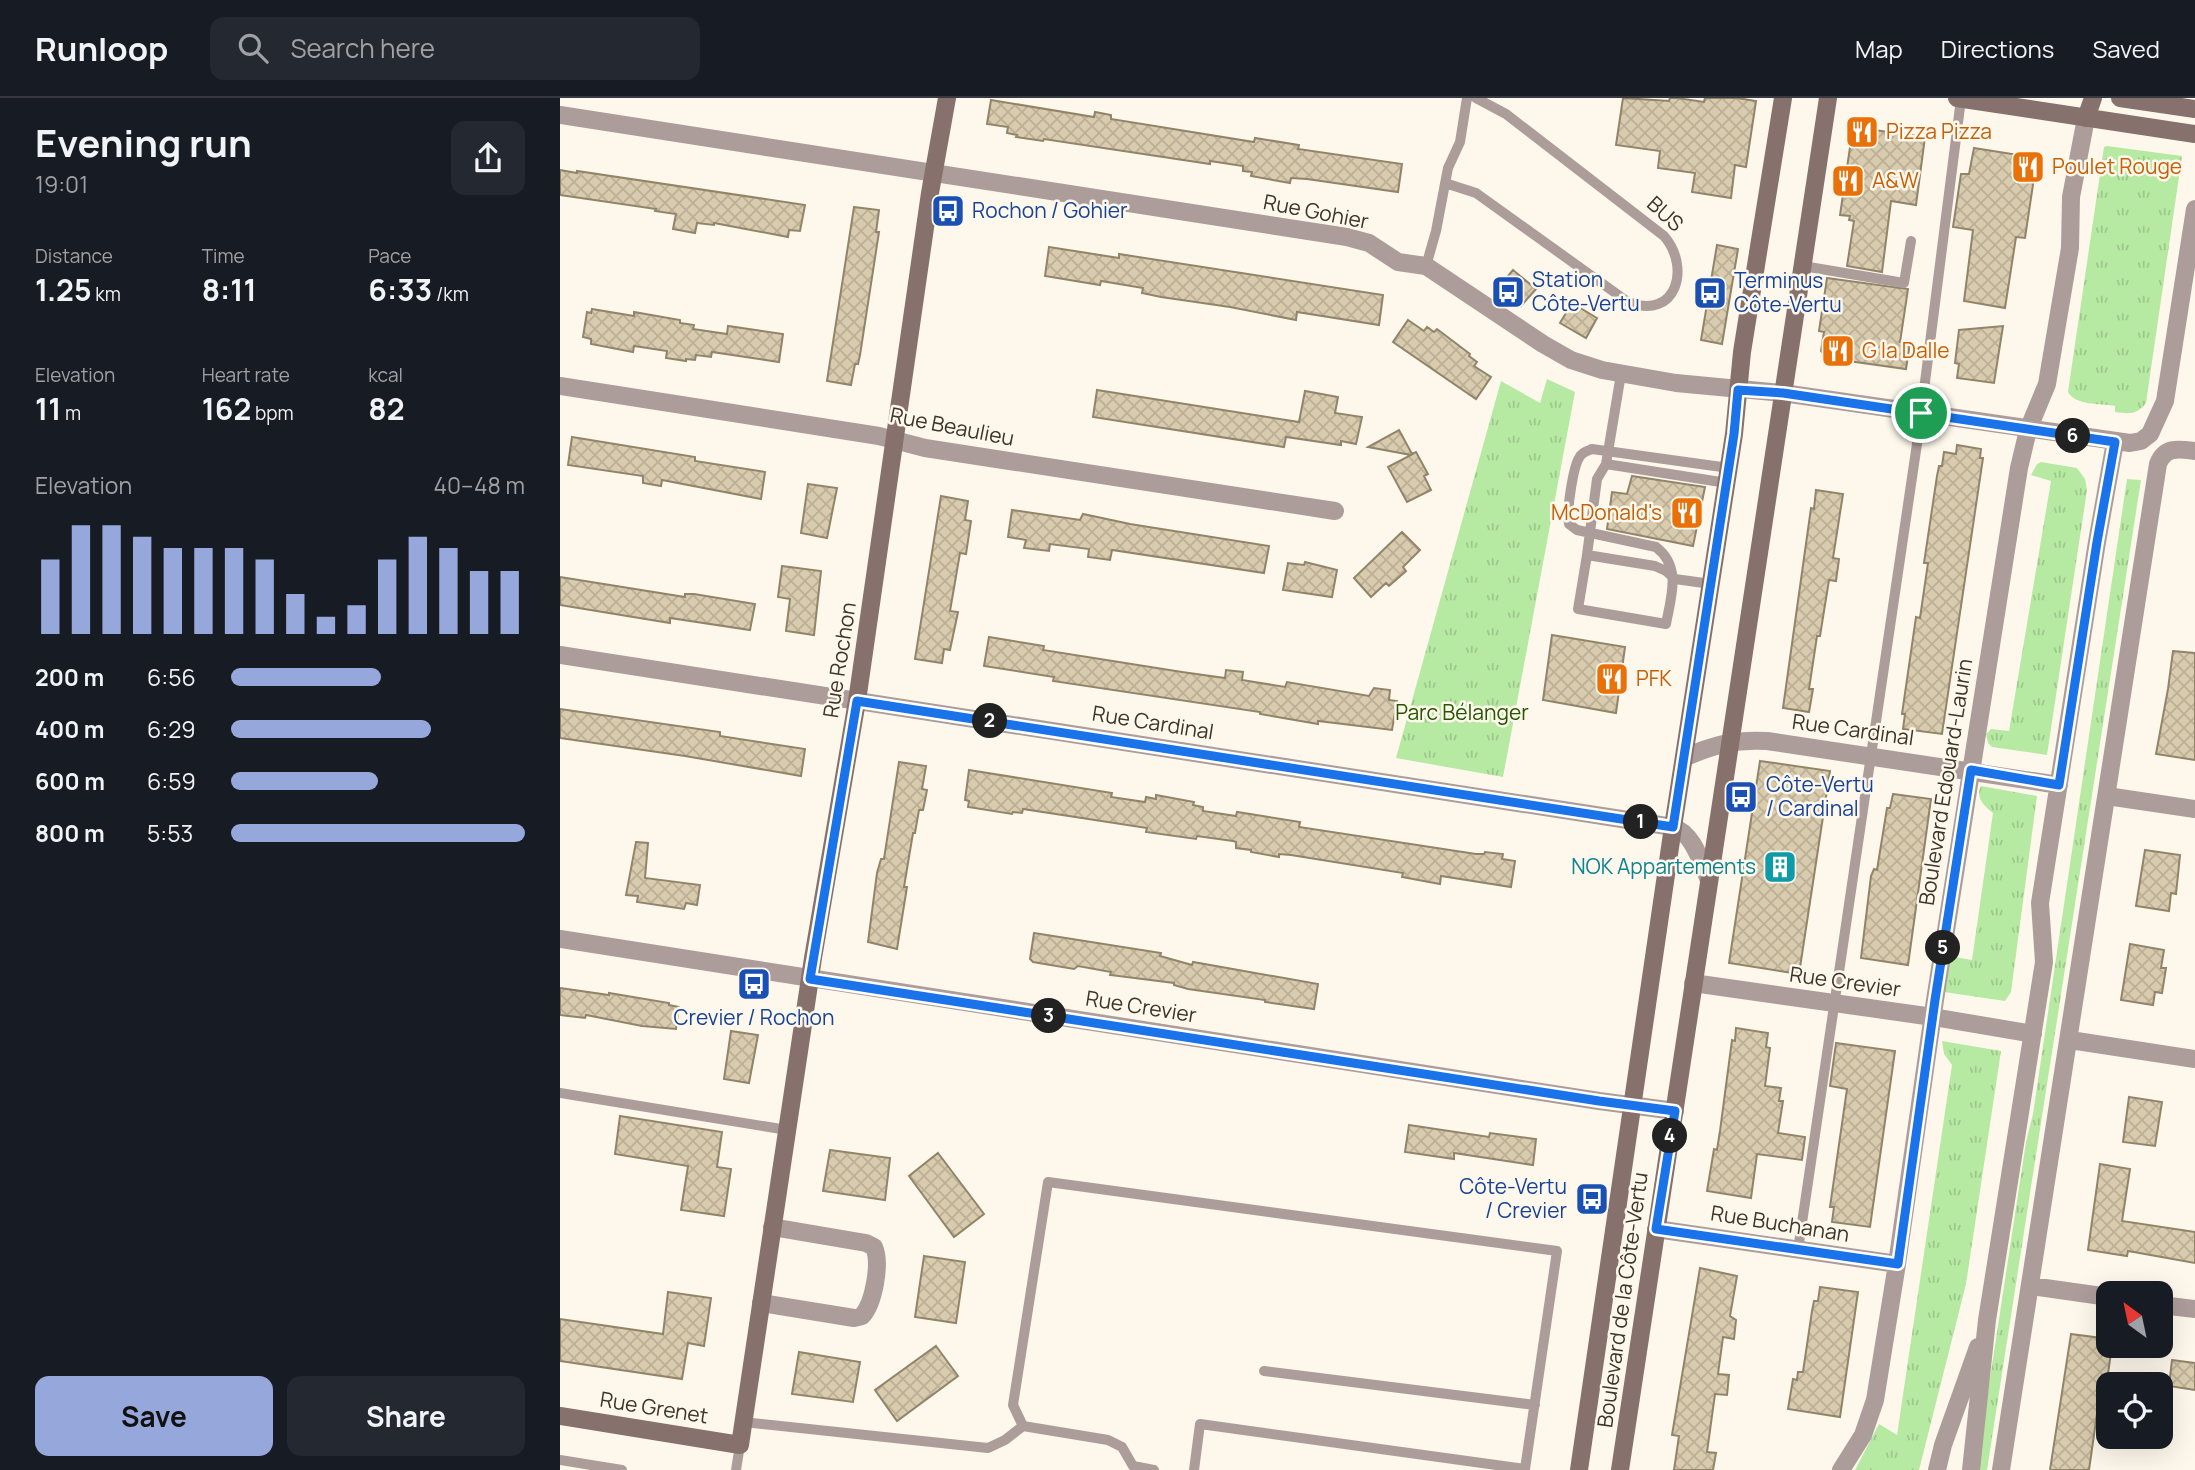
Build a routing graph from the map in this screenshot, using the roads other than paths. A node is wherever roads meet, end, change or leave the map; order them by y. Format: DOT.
graph roads {
  1 [pos="947,98"];
  2 [pos="1467,98"];
  3 [pos="1476,98"];
  4 [pos="1783,98"];
  5 [pos="1828,98"];
  6 [pos="1959,98"];
  7 [pos="2093,98"];
  8 [pos="2120,98"];
  9 [pos="2195,109"];
  10 [pos="560,116"];
  11 [pos="2087,118"];
  12 [pos="2195,134"];
  13 [pos="934,173"];
  14 [pos="1445,183"];
  15 [pos="2195,209"];
  16 [pos="1910,241"];
  17 [pos="1426,266"];
  18 [pos="1803,266"];
  19 [pos="1621,374"];
  20 [pos="560,386"];
  21 [pos="1738,390"];
  22 [pos="1783,393"];
  23 [pos="1921,413"];
  24 [pos="2028,430"];
  25 [pos="896,440"];
  26 [pos="2115,442"];
  27 [pos="1608,450"];
  28 [pos="2179,451"];
  29 [pos="1606,464"];
  30 [pos="1728,476"];
  31 [pos="1335,512"];
  32 [pos="1589,535"];
  33 [pos="1587,555"];
  34 [pos="1675,579"];
  35 [pos="1711,584"];
  36 [pos="560,655"];
  37 [pos="857,701"];
  38 [pos="1731,741"];
  39 [pos="1872,756"];
  40 [pos="1684,758"];
  41 [pos="1971,770"];
  42 [pos="2059,785"];
  43 [pos="2107,796"];
  44 [pos="2195,809"];
  45 [pos="1673,827"];
  46 [pos="1709,880"];
  47 [pos="560,939"];
  48 [pos="810,979"];
  49 [pos="1693,983"];
  50 [pos="1835,1003"];
  51 [pos="1933,1017"];
  52 [pos="2033,1034"];
  53 [pos="2070,1040"];
  54 [pos="2195,1059"];
  55 [pos="560,1093"];
  56 [pos="1633,1105"];
  57 [pos="1675,1111"];
  58 [pos="787,1130"];
  59 [pos="772,1227"];
  60 [pos="1656,1229"];
  61 [pos="1798,1250"];
  62 [pos="1898,1264"];
  63 [pos="2031,1286"];
  64 [pos="2096,1295"];
  65 [pos="761,1303"];
  66 [pos="2174,1307"];
  67 [pos="2195,1310"];
  68 [pos="1987,1320"];
  69 [pos="1264,1371"];
  70 [pos="1535,1405"];
  71 [pos="560,1416"];
  72 [pos="743,1422"];
  73 [pos="1023,1426"];
  74 [pos="740,1445"];
  75 [pos="560,1460"];
  76 [pos="622,1470"];
  77 [pos="736,1470"];
  78 [pos="1154,1470"];
  79 [pos="1194,1470"];
  80 [pos="1578,1470"];
  81 [pos="1620,1470"];
  82 [pos="1841,1470"];
  83 [pos="1937,1470"];
  84 [pos="1971,1470"];
  85 [pos="2001,1470"];
  1 -- 13 [label="main road, Rue Rochon"];
  2 -- 14 [label="lane"];
  3 -- 14 [label="lane, BUS"];
  4 -- 21 [label="main road, Boulevard de la Côte-Vertu"];
  5 -- 18 [label="main road, Boulevard de la Côte-Vertu"];
  6 -- 11 [label="main road"];
  6 -- 23 [label="lane"];
  7 -- 11 [label="main road, Boulevard Edouard-Laurin"];
  8 -- 9 [label="main road"];
  10 -- 13 [label="street, Rue Gohier"];
  11 -- 12 [label="main road"];
  11 -- 24 [label="street, Boulevard Edouard-Laurin"];
  13 -- 17 [label="street, Rue Gohier"];
  13 -- 25 [label="main road, Rue Rochon"];
  14 -- 17 [label="lane"];
  15 -- 26 [label="street"];
  16 -- 18 [label="lane"];
  17 -- 19 [label="street, Rue Gohier"];
  18 -- 22 [label="main road, Boulevard de la Côte-Vertu"];
  19 -- 21 [label="street, Rue Gohier"];
  19 -- 27 [label="lane"];
  20 -- 25 [label="street, Rue Beaulieu"];
  21 -- 22 [label="street, Rue Gohier"];
  21 -- 30 [label="main road, Boulevard de la Côte-Vertu"];
  22 -- 23 [label="street, Rue Gohier"];
  22 -- 38 [label="main road, Boulevard de la Côte-Vertu"];
  23 -- 24 [label="street, Rue Gohier"];
  23 -- 39 [label="lane"];
  24 -- 26 [label="street, Rue Gohier"];
  24 -- 41 [label="street, Boulevard Edouard-Laurin"];
  25 -- 31 [label="street, Rue Beaulieu"];
  25 -- 37 [label="main road, Rue Rochon"];
  26 -- 42 [label="street"];
  27 -- 29 [label="lane"];
  27 -- 30 [label="lane"];
  27 -- 32 [label="lane"];
  28 -- 43 [label="street"];
  29 -- 30 [label="lane"];
  29 -- 32 [label="lane"];
  30 -- 35 [label="main road, Boulevard de la Côte-Vertu"];
  32 -- 33 [label="lane"];
  32 -- 34 [label="lane"];
  33 -- 34 [label="lane"];
  33 -- 34 [label="lane"];
  34 -- 35 [label="lane"];
  35 -- 40 [label="main road, Boulevard de la Côte-Vertu"];
  36 -- 37 [label="street, Rue Cardinal"];
  37 -- 45 [label="street, Rue Cardinal"];
  37 -- 48 [label="main road, Rue Rochon"];
  38 -- 39 [label="street, Rue Cardinal"];
  38 -- 40 [label="street, Rue Cardinal"];
  38 -- 46 [label="main road, Boulevard de la Côte-Vertu"];
  39 -- 41 [label="street, Rue Cardinal"];
  39 -- 50 [label="lane"];
  40 -- 45 [label="main road, Boulevard de la Côte-Vertu"];
  41 -- 42 [label="street, Rue Cardinal"];
  41 -- 51 [label="street, Boulevard Edouard-Laurin"];
  42 -- 52 [label="street"];
  43 -- 44 [label="street"];
  43 -- 53 [label="street"];
  45 -- 46 [label="street"];
  45 -- 56 [label="main road, Boulevard de la Côte-Vertu"];
  46 -- 49 [label="main road, Boulevard de la Côte-Vertu"];
  47 -- 48 [label="street, Rue Crevier"];
  48 -- 56 [label="street, Rue Crevier"];
  48 -- 58 [label="main road, Rue Rochon"];
  49 -- 50 [label="street, Rue Crevier"];
  49 -- 57 [label="main road, Boulevard de la Côte-Vertu"];
  50 -- 51 [label="street, Rue Crevier"];
  50 -- 61 [label="lane"];
  51 -- 52 [label="street, Rue Crevier"];
  51 -- 62 [label="street, Boulevard Edouard-Laurin"];
  52 -- 68 [label="street"];
  53 -- 54 [label="street"];
  53 -- 63 [label="street"];
  55 -- 58 [label="lane"];
  56 -- 57 [label="street, Rue Crevier"];
  56 -- 80 [label="main road, Boulevard de la Côte-Vertu"];
  57 -- 60 [label="main road, Boulevard de la Côte-Vertu"];
  58 -- 59 [label="main road, Rue Rochon"];
  59 -- 65 [label="main road, Rue Rochon"];
  59 -- 65 [label="street"];
  60 -- 61 [label="street, Rue Buchanan"];
  60 -- 81 [label="main road, Boulevard de la Côte-Vertu"];
  61 -- 62 [label="street, Rue Buchanan"];
  62 -- 82 [label="street, Boulevard Edouard-Laurin"];
  63 -- 64 [label="street"];
  63 -- 85 [label="street"];
  65 -- 72 [label="main road, Rue Rochon"];
  66 -- 67 [label="street"];
  68 -- 83 [label="street"];
  68 -- 84 [label="street"];
  69 -- 70 [label="lane"];
  70 -- 73 [label="lane"];
  70 -- 79 [label="lane"];
  71 -- 74 [label="main road, Rue Grenet"];
  72 -- 73 [label="lane"];
  72 -- 74 [label="main road, Rue Rochon"];
  73 -- 78 [label="lane"];
  74 -- 77 [label="lane"];
  75 -- 76 [label="lane"];
}
